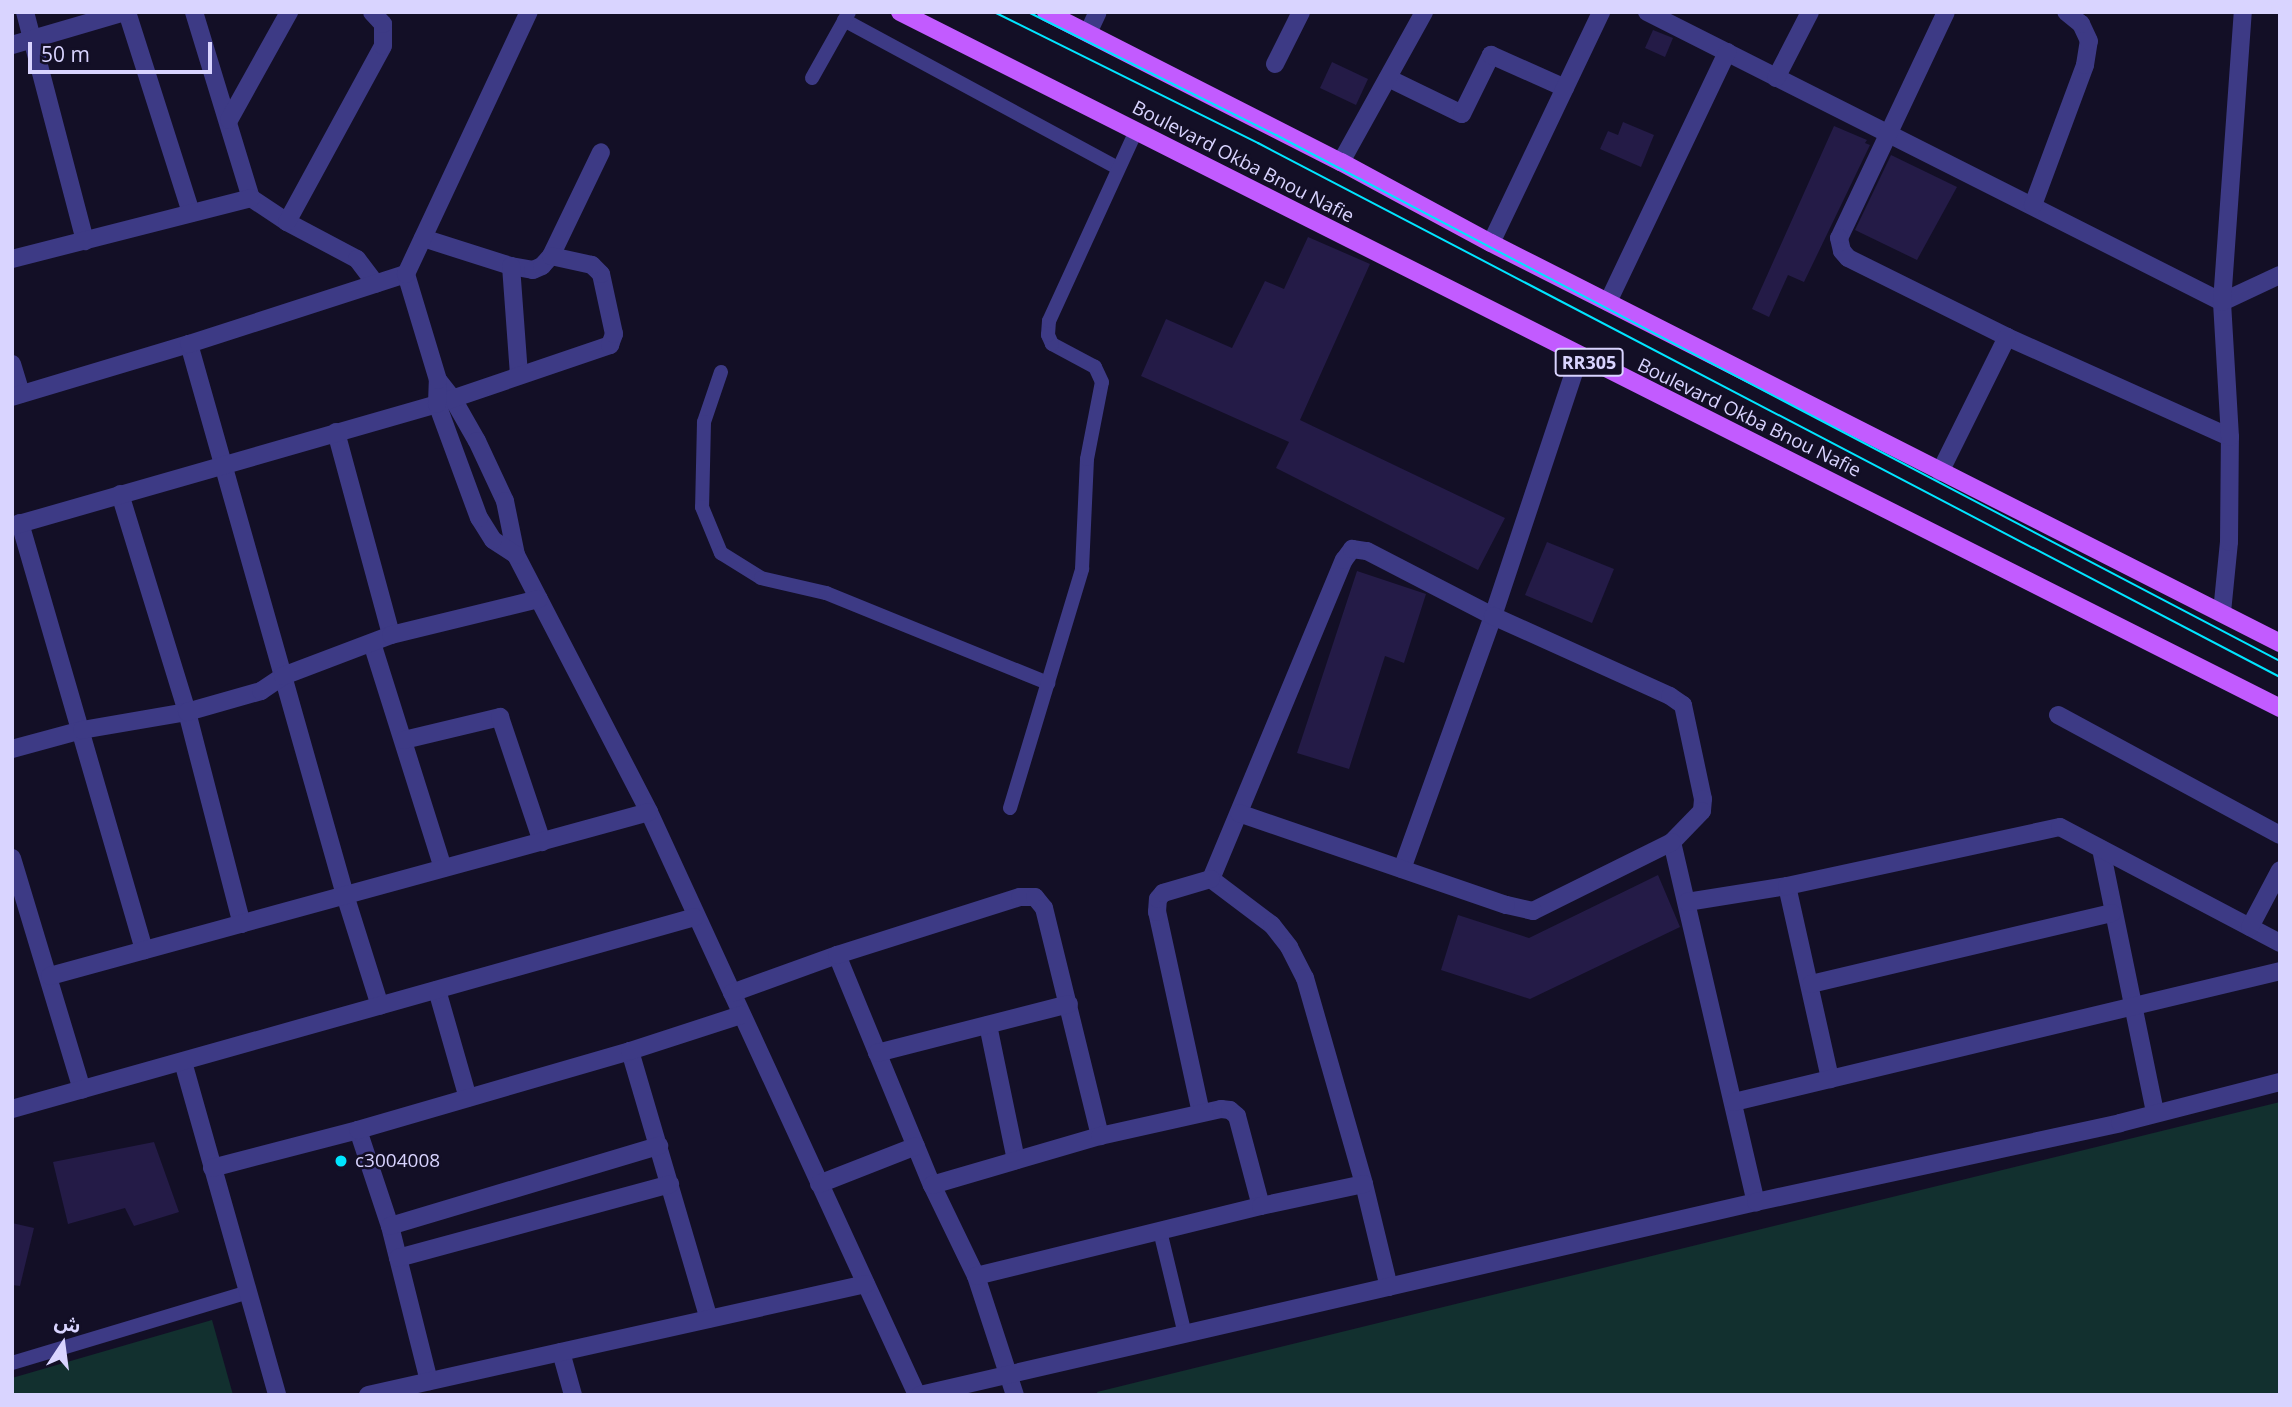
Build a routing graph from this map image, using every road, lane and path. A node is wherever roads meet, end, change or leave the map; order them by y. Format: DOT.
graph roads {
  1 [pos="24,12"];
  2 [pos="126,12"];
  3 [pos="194,12"];
  4 [pos="289,12"];
  5 [pos="529,12"];
  6 [pos="900,12"];
  7 [pos="1046,12"];
  8 [pos="1098,12"];
  9 [pos="1301,12"];
  10 [pos="1424,12"];
  11 [pos="1601,12"];
  12 [pos="1647,12"];
  13 [pos="1810,12"];
  14 [pos="1946,12"];
  15 [pos="2066,12"];
  16 [pos="2243,12"];
  17 [pos="381,16"];
  18 [pos="846,16"];
  19 [pos="1088,33"];
  20 [pos="31,39"];
  21 [pos="12,45"];
  22 [pos="1727,52"];
  23 [pos="1275,64"];
  24 [pos="812,78"];
  25 [pos="1388,78"];
  26 [pos="1776,78"];
  27 [pos="1565,88"];
  28 [pos="229,120"];
  29 [pos="1136,131"];
  30 [pos="1889,134"];
  31 [pos="601,152"];
  32 [pos="1341,162"];
  33 [pos="1118,168"];
  34 [pos="251,198"];
  35 [pos="2033,205"];
  36 [pos="191,213"];
  37 [pos="287,222"];
  38 [pos="423,238"];
  39 [pos="86,240"];
  40 [pos="1491,243"];
  41 [pos="551,256"];
  42 [pos="12,259"];
  43 [pos="511,266"];
  44 [pos="405,274"];
  45 [pos="2280,275"];
  46 [pos="376,284"];
  47 [pos="1608,302"];
  48 [pos="2222,302"];
  49 [pos="2007,337"];
  50 [pos="189,344"];
  51 [pos="1579,356"];
  52 [pos="12,364"];
  53 [pos="722,372"];
  54 [pos="519,374"];
  55 [pos="16,395"];
  56 [pos="445,402"];
  57 [pos="336,432"];
  58 [pos="2230,437"];
  59 [pos="224,464"];
  60 [pos="1940,472"];
  61 [pos="120,494"];
  62 [pos="16,524"];
  63 [pos="516,555"];
  64 [pos="539,599"];
  65 [pos="2222,612"];
  66 [pos="1493,616"];
  67 [pos="391,635"];
  68 [pos="372,643"];
  69 [pos="2280,643"];
  70 [pos="283,676"];
  71 [pos="1048,683"];
  72 [pos="2280,708"];
  73 [pos="187,712"];
  74 [pos="2059,715"];
  75 [pos="82,730"];
  76 [pos="404,740"];
  77 [pos="12,749"];
  78 [pos="1010,808"];
  79 [pos="649,811"];
  80 [pos="1239,814"];
  81 [pos="2280,835"];
  82 [pos="542,842"];
  83 [pos="1672,842"];
  84 [pos="2101,849"];
  85 [pos="12,858"];
  86 [pos="443,868"];
  87 [pos="1402,870"];
  88 [pos="2280,870"];
  89 [pos="1211,879"];
  90 [pos="1787,886"];
  91 [pos="345,895"];
  92 [pos="1687,902"];
  93 [pos="2112,913"];
  94 [pos="695,917"];
  95 [pos="242,924"];
  96 [pos="2250,927"];
  97 [pos="2280,943"];
  98 [pos="144,950"];
  99 [pos="837,955"];
  100 [pos="2280,971"];
  101 [pos="50,976"];
  102 [pos="1811,984"];
  103 [pos="437,990"];
  104 [pos="732,992"];
  105 [pos="1069,1004"];
  106 [pos="380,1006"];
  107 [pos="2132,1006"];
  108 [pos="741,1015"];
  109 [pos="988,1025"];
  110 [pos="630,1051"];
  111 [pos="877,1053"];
  112 [pos="183,1062"];
  113 [pos="1830,1079"];
  114 [pos="2280,1082"];
  115 [pos="82,1090"];
  116 [pos="468,1098"];
  117 [pos="1734,1102"];
  118 [pos="12,1109"];
  119 [pos="1201,1113"];
  120 [pos="2155,1114"];
  121 [pos="358,1130"];
  122 [pos="1100,1136"];
  123 [pos="659,1146"];
  124 [pos="916,1146"];
  125 [pos="1016,1160"];
  126 [pos="212,1168"];
  127 [pos="670,1184"];
  128 [pos="819,1184"];
  129 [pos="1364,1184"];
  130 [pos="932,1185"];
  131 [pos="1756,1202"];
  132 [pos="1261,1206"];
  133 [pos="390,1226"];
  134 [pos="1160,1231"];
  135 [pos="398,1258"];
  136 [pos="976,1276"];
  137 [pos="866,1284"];
  138 [pos="1389,1287"];
  139 [pos="247,1292"];
  140 [pos="709,1319"];
  141 [pos="1185,1334"];
  142 [pos="561,1352"];
  143 [pos="12,1363"];
  144 [pos="1009,1374"];
  145 [pos="429,1381"];
  146 [pos="277,1395"];
  147 [pos="368,1395"];
  148 [pos="573,1395"];
  149 [pos="918,1395"];
  150 [pos="1015,1395"];
  1 -- 20 [label="street"];
  2 -- 20 [label="street"];
  2 -- 36 [label="street"];
  3 -- 28 [label="street"];
  4 -- 28 [label="street"];
  5 -- 38 [label="street"];
  6 -- 29 [label="main road, Boulevard Okba Bnou Nafie / RR305"];
  7 -- 19 [label="main road, Boulevard Okba Bnou Nafie"];
  8 -- 19 [label="street"];
  9 -- 23 [label="street"];
  10 -- 25 [label="street"];
  11 -- 27 [label="street"];
  12 -- 22 [label="street"];
  13 -- 26 [label="street"];
  14 -- 30 [label="street"];
  15 -- 35 [label="street"];
  16 -- 48 [label="street"];
  17 -- 37 [label="street"];
  18 -- 24 [label="lane"];
  18 -- 33 [label="lane"];
  19 -- 32 [label="main road, Boulevard Okba Bnou Nafie"];
  20 -- 21 [label="street"];
  20 -- 39 [label="street"];
  22 -- 26 [label="street"];
  22 -- 47 [label="street"];
  25 -- 27 [label="street"];
  25 -- 32 [label="street"];
  26 -- 30 [label="street"];
  27 -- 40 [label="street"];
  28 -- 34 [label="street"];
  29 -- 33 [label="lane"];
  29 -- 51 [label="main road, Boulevard Okba Bnou Nafie / RR305"];
  30 -- 35 [label="street"];
  30 -- 49 [label="street"];
  31 -- 41 [label="street"];
  32 -- 40 [label="main road, Boulevard Okba Bnou Nafie"];
  33 -- 71 [label="lane"];
  34 -- 36 [label="street"];
  34 -- 37 [label="street"];
  35 -- 48 [label="street"];
  36 -- 39 [label="street"];
  37 -- 46 [label="street"];
  38 -- 43 [label="street"];
  38 -- 44 [label="street"];
  39 -- 42 [label="street"];
  40 -- 47 [label="main road, Boulevard Okba Bnou Nafie"];
  41 -- 43 [label="street"];
  41 -- 54 [label="street"];
  43 -- 54 [label="street"];
  44 -- 46 [label="street"];
  44 -- 56 [label="street"];
  45 -- 48 [label="street"];
  46 -- 50 [label="street"];
  47 -- 60 [label="main road, Boulevard Okba Bnou Nafie"];
  48 -- 58 [label="street"];
  49 -- 58 [label="street"];
  49 -- 60 [label="street"];
  50 -- 55 [label="street"];
  50 -- 59 [label="street"];
  51 -- 66 [label="street"];
  51 -- 72 [label="main road, Boulevard Okba Bnou Nafie / RR305"];
  52 -- 55 [label="street"];
  53 -- 71 [label="lane"];
  54 -- 56 [label="street"];
  56 -- 57 [label="street"];
  56 -- 63 [label="street"];
  56 -- 63 [label="street"];
  57 -- 59 [label="street"];
  57 -- 67 [label="street"];
  58 -- 65 [label="street"];
  59 -- 61 [label="street"];
  59 -- 70 [label="street"];
  60 -- 65 [label="main road, Boulevard Okba Bnou Nafie"];
  61 -- 62 [label="street"];
  61 -- 73 [label="street"];
  62 -- 75 [label="street"];
  63 -- 64 [label="street"];
  64 -- 67 [label="street"];
  64 -- 79 [label="street"];
  65 -- 69 [label="main road, Boulevard Okba Bnou Nafie"];
  66 -- 80 [label="street"];
  66 -- 83 [label="street"];
  66 -- 87 [label="street"];
  67 -- 68 [label="street"];
  68 -- 70 [label="street"];
  68 -- 76 [label="street"];
  70 -- 73 [label="street"];
  70 -- 91 [label="street"];
  71 -- 78 [label="lane"];
  73 -- 75 [label="street"];
  73 -- 95 [label="street"];
  74 -- 81 [label="street"];
  75 -- 77 [label="street"];
  75 -- 98 [label="street"];
  76 -- 82 [label="street"];
  76 -- 86 [label="street"];
  79 -- 82 [label="street"];
  79 -- 94 [label="street"];
  80 -- 87 [label="street"];
  80 -- 89 [label="street"];
  82 -- 86 [label="street"];
  83 -- 87 [label="street"];
  83 -- 92 [label="street"];
  84 -- 90 [label="street"];
  84 -- 93 [label="street"];
  84 -- 96 [label="street"];
  85 -- 101 [label="street"];
  86 -- 91 [label="street"];
  88 -- 96 [label="street"];
  89 -- 119 [label="street"];
  89 -- 129 [label="street"];
  90 -- 92 [label="street"];
  90 -- 102 [label="street"];
  91 -- 95 [label="street"];
  91 -- 106 [label="street"];
  92 -- 117 [label="street"];
  93 -- 102 [label="street"];
  93 -- 107 [label="street"];
  94 -- 103 [label="street"];
  94 -- 104 [label="street"];
  95 -- 98 [label="street"];
  96 -- 97 [label="street"];
  98 -- 101 [label="street"];
  99 -- 104 [label="street"];
  99 -- 105 [label="street"];
  99 -- 111 [label="street"];
  100 -- 107 [label="street"];
  101 -- 115 [label="street"];
  102 -- 113 [label="street"];
  103 -- 106 [label="street"];
  103 -- 116 [label="street"];
  104 -- 108 [label="street"];
  105 -- 109 [label="street"];
  105 -- 122 [label="street"];
  106 -- 112 [label="street"];
  107 -- 113 [label="street"];
  107 -- 120 [label="street"];
  108 -- 110 [label="street"];
  108 -- 128 [label="street"];
  109 -- 111 [label="street"];
  109 -- 125 [label="street"];
  110 -- 116 [label="street"];
  110 -- 123 [label="street"];
  111 -- 124 [label="street"];
  112 -- 115 [label="street"];
  112 -- 126 [label="street"];
  113 -- 117 [label="street"];
  114 -- 120 [label="street"];
  115 -- 118 [label="street"];
  116 -- 121 [label="street"];
  117 -- 131 [label="street"];
  119 -- 122 [label="street"];
  119 -- 132 [label="street"];
  120 -- 131 [label="street"];
  121 -- 126 [label="street"];
  121 -- 133 [label="street"];
  122 -- 125 [label="street"];
  123 -- 127 [label="street"];
  123 -- 133 [label="street"];
  124 -- 128 [label="street"];
  124 -- 130 [label="street"];
  125 -- 130 [label="street"];
  126 -- 139 [label="street"];
  127 -- 135 [label="street"];
  127 -- 140 [label="street"];
  128 -- 137 [label="street"];
  129 -- 132 [label="street"];
  129 -- 138 [label="street"];
  130 -- 136 [label="street"];
  131 -- 138 [label="street"];
  132 -- 134 [label="street"];
  133 -- 135 [label="street"];
  134 -- 136 [label="street"];
  134 -- 141 [label="lane"];
  135 -- 145 [label="street"];
  136 -- 144 [label="street"];
  137 -- 140 [label="street"];
  137 -- 149 [label="street"];
  138 -- 141 [label="street"];
  139 -- 143 [label="lane"];
  139 -- 146 [label="street"];
  140 -- 142 [label="street"];
  141 -- 144 [label="street"];
  142 -- 145 [label="street"];
  142 -- 148 [label="street"];
  144 -- 149 [label="street"];
  144 -- 150 [label="street"];
  145 -- 147 [label="street"];
}
